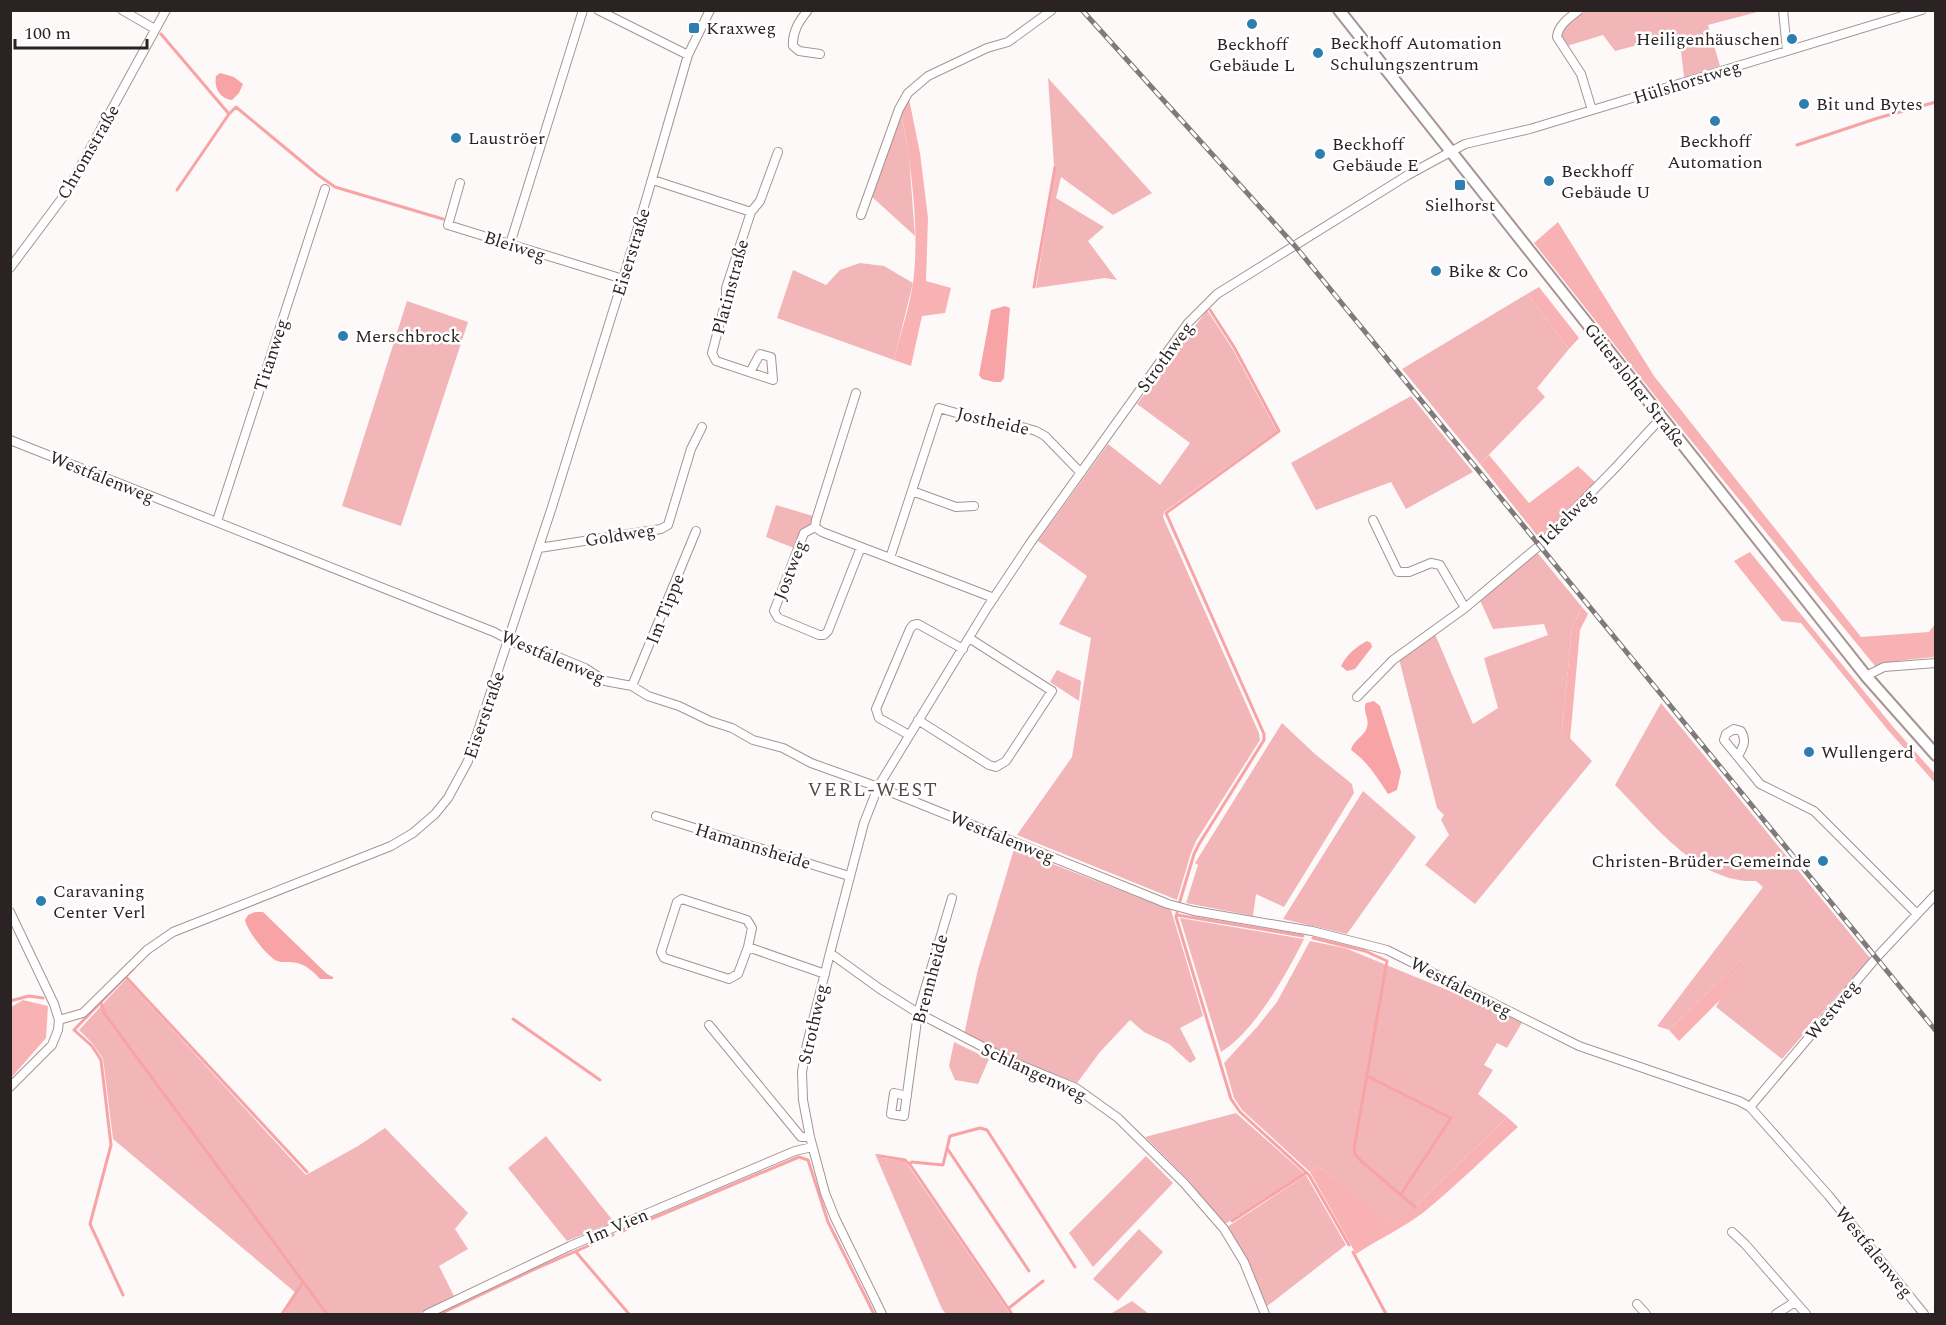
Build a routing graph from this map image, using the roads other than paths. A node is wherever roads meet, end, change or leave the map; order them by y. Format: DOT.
graph roads {
  1 [pos="122,10"];
  2 [pos="166,10"];
  3 [pos="583,10"];
  4 [pos="598,10"];
  5 [pos="710,10"];
  6 [pos="808,10"];
  7 [pos="1052,10"];
  8 [pos="1339,10"];
  9 [pos="1578,10"];
  10 [pos="1783,10"];
  11 [pos="1922,10"];
  12 [pos="155,29"];
  13 [pos="1787,51"];
  14 [pos="820,54"];
  15 [pos="688,55"];
  16 [pos="1592,110"];
  17 [pos="778,152"];
  18 [pos="1451,152"];
  19 [pos="653,180"];
  20 [pos="460,183"];
  21 [pos="325,189"];
  22 [pos="752,212"];
  23 [pos="861,215"];
  24 [pos="510,244"];
  25 [pos="10,268"];
  26 [pos="623,279"];
  27 [pos="750,372"];
  28 [pos="856,393"];
  29 [pos="1661,418"];
  30 [pos="702,427"];
  31 [pos="10,440"];
  32 [pos="1081,473"];
  33 [pos="912,491"];
  34 [pos="974,506"];
  35 [pos="1373,520"];
  36 [pos="217,521"];
  37 [pos="815,527"];
  38 [pos="696,531"];
  39 [pos="861,547"];
  40 [pos="539,548"];
  41 [pos="890,558"];
  42 [pos="994,598"];
  43 [pos="1465,608"];
  44 [pos="969,638"];
  45 [pos="510,640"];
  46 [pos="963,649"];
  47 [pos="1935,663"];
  48 [pos="1866,676"];
  49 [pos="633,686"];
  50 [pos="1357,696"];
  51 [pos="918,720"];
  52 [pos="909,735"];
  53 [pos="1935,755"];
  54 [pos="1738,756"];
  55 [pos="878,787"];
  56 [pos="656,816"];
  57 [pos="849,876"];
  58 [pos="1935,894"];
  59 [pos="952,898"];
  60 [pos="10,912"];
  61 [pos="1917,914"];
  62 [pos="748,947"];
  63 [pos="830,953"];
  64 [pos="825,974"];
  65 [pos="918,1013"];
  66 [pos="59,1020"];
  67 [pos="709,1025"];
  68 [pos="10,1087"];
  69 [pos="907,1095"];
  70 [pos="1750,1107"];
  71 [pos="810,1137"];
  72 [pos="812,1147"];
  73 [pos="1732,1232"];
  74 [pos="1795,1302"];
  75 [pos="1637,1304"];
  76 [pos="427,1314"];
  77 [pos="882,1314"];
  78 [pos="1265,1314"];
  79 [pos="1646,1314"];
  80 [pos="1776,1314"];
  81 [pos="1806,1314"];
  82 [pos="1924,1314"];
  1 -- 12 [label="street"];
  2 -- 12 [label="street, Chromstraße"];
  3 -- 24 [label="street"];
  4 -- 15 [label="street"];
  5 -- 15 [label="street, Eiserstraße"];
  6 -- 14 [label="street"];
  7 -- 23 [label="street"];
  8 -- 18 [label="main road, Gütersloher Straße"];
  9 -- 16 [label="street"];
  10 -- 13 [label="street"];
  11 -- 13 [label="street, Hülshorstweg"];
  12 -- 25 [label="street, Chromstraße"];
  13 -- 16 [label="street, Hülshorstweg"];
  15 -- 19 [label="street, Eiserstraße"];
  16 -- 18 [label="street, Hülshorstweg"];
  17 -- 22 [label="street, Platinstraße"];
  18 -- 29 [label="main road, Gütersloher Straße"];
  18 -- 32 [label="street, Strothweg"];
  19 -- 22 [label="street"];
  19 -- 26 [label="street, Eiserstraße"];
  20 -- 24 [label="street, Bleiweg"];
  21 -- 36 [label="street, Titanweg"];
  22 -- 27 [label="street, Platinstraße"];
  24 -- 26 [label="street, Bleiweg"];
  26 -- 40 [label="street, Eiserstraße"];
  28 -- 37 [label="street, Jostweg"];
  29 -- 43 [label="street, Ickelweg"];
  29 -- 48 [label="main road, Gütersloher Straße"];
  30 -- 40 [label="street, Goldweg"];
  31 -- 36 [label="street, Westfalenweg"];
  32 -- 33 [label="street, Jostheide"];
  32 -- 42 [label="street, Strothweg"];
  33 -- 34 [label="street"];
  33 -- 41 [label="street, Jostheide"];
  35 -- 43 [label="street"];
  36 -- 45 [label="street, Westfalenweg"];
  37 -- 39 [label="street, Jostweg"];
  37 -- 39 [label="street, Jostweg"];
  38 -- 49 [label="street, Im Tippe"];
  39 -- 41 [label="street, Jostweg"];
  40 -- 45 [label="street, Eiserstraße"];
  41 -- 42 [label="street, Jostweg"];
  42 -- 44 [label="street, Strothweg"];
  43 -- 50 [label="street, Ickelweg"];
  44 -- 46 [label="street, Strothweg"];
  44 -- 51 [label="street"];
  45 -- 49 [label="street, Westfalenweg"];
  45 -- 66 [label="street, Eiserstraße"];
  46 -- 51 [label="street, Strothweg"];
  46 -- 52 [label="street"];
  47 -- 48 [label="street"];
  48 -- 53 [label="main road, Gütersloher Straße"];
  49 -- 55 [label="street, Westfalenweg"];
  51 -- 52 [label="street, Strothweg"];
  52 -- 55 [label="street, Strothweg"];
  54 -- 61 [label="street"];
  55 -- 57 [label="street, Strothweg"];
  55 -- 70 [label="street, Westfalenweg"];
  56 -- 57 [label="street, Hamannsheide"];
  57 -- 63 [label="street, Strothweg"];
  58 -- 61 [label="street, Westweg"];
  59 -- 65 [label="street, Brennheide"];
  60 -- 66 [label="street"];
  61 -- 70 [label="street, Westweg"];
  62 -- 62 [label="street"];
  62 -- 64 [label="street"];
  63 -- 64 [label="street, Strothweg"];
  63 -- 65 [label="street, Schlangenweg"];
  64 -- 71 [label="street, Strothweg"];
  65 -- 69 [label="street, Brennheide"];
  65 -- 78 [label="street, Schlangenweg"];
  66 -- 68 [label="street"];
  67 -- 71 [label="street"];
  70 -- 82 [label="street, Westfalenweg"];
  71 -- 72 [label="street, Strothweg"];
  72 -- 76 [label="street, Im Vien"];
  72 -- 77 [label="street, Strothweg"];
  73 -- 74 [label="street"];
  74 -- 80 [label="street"];
  74 -- 81 [label="street"];
  75 -- 79 [label="street"];
}
